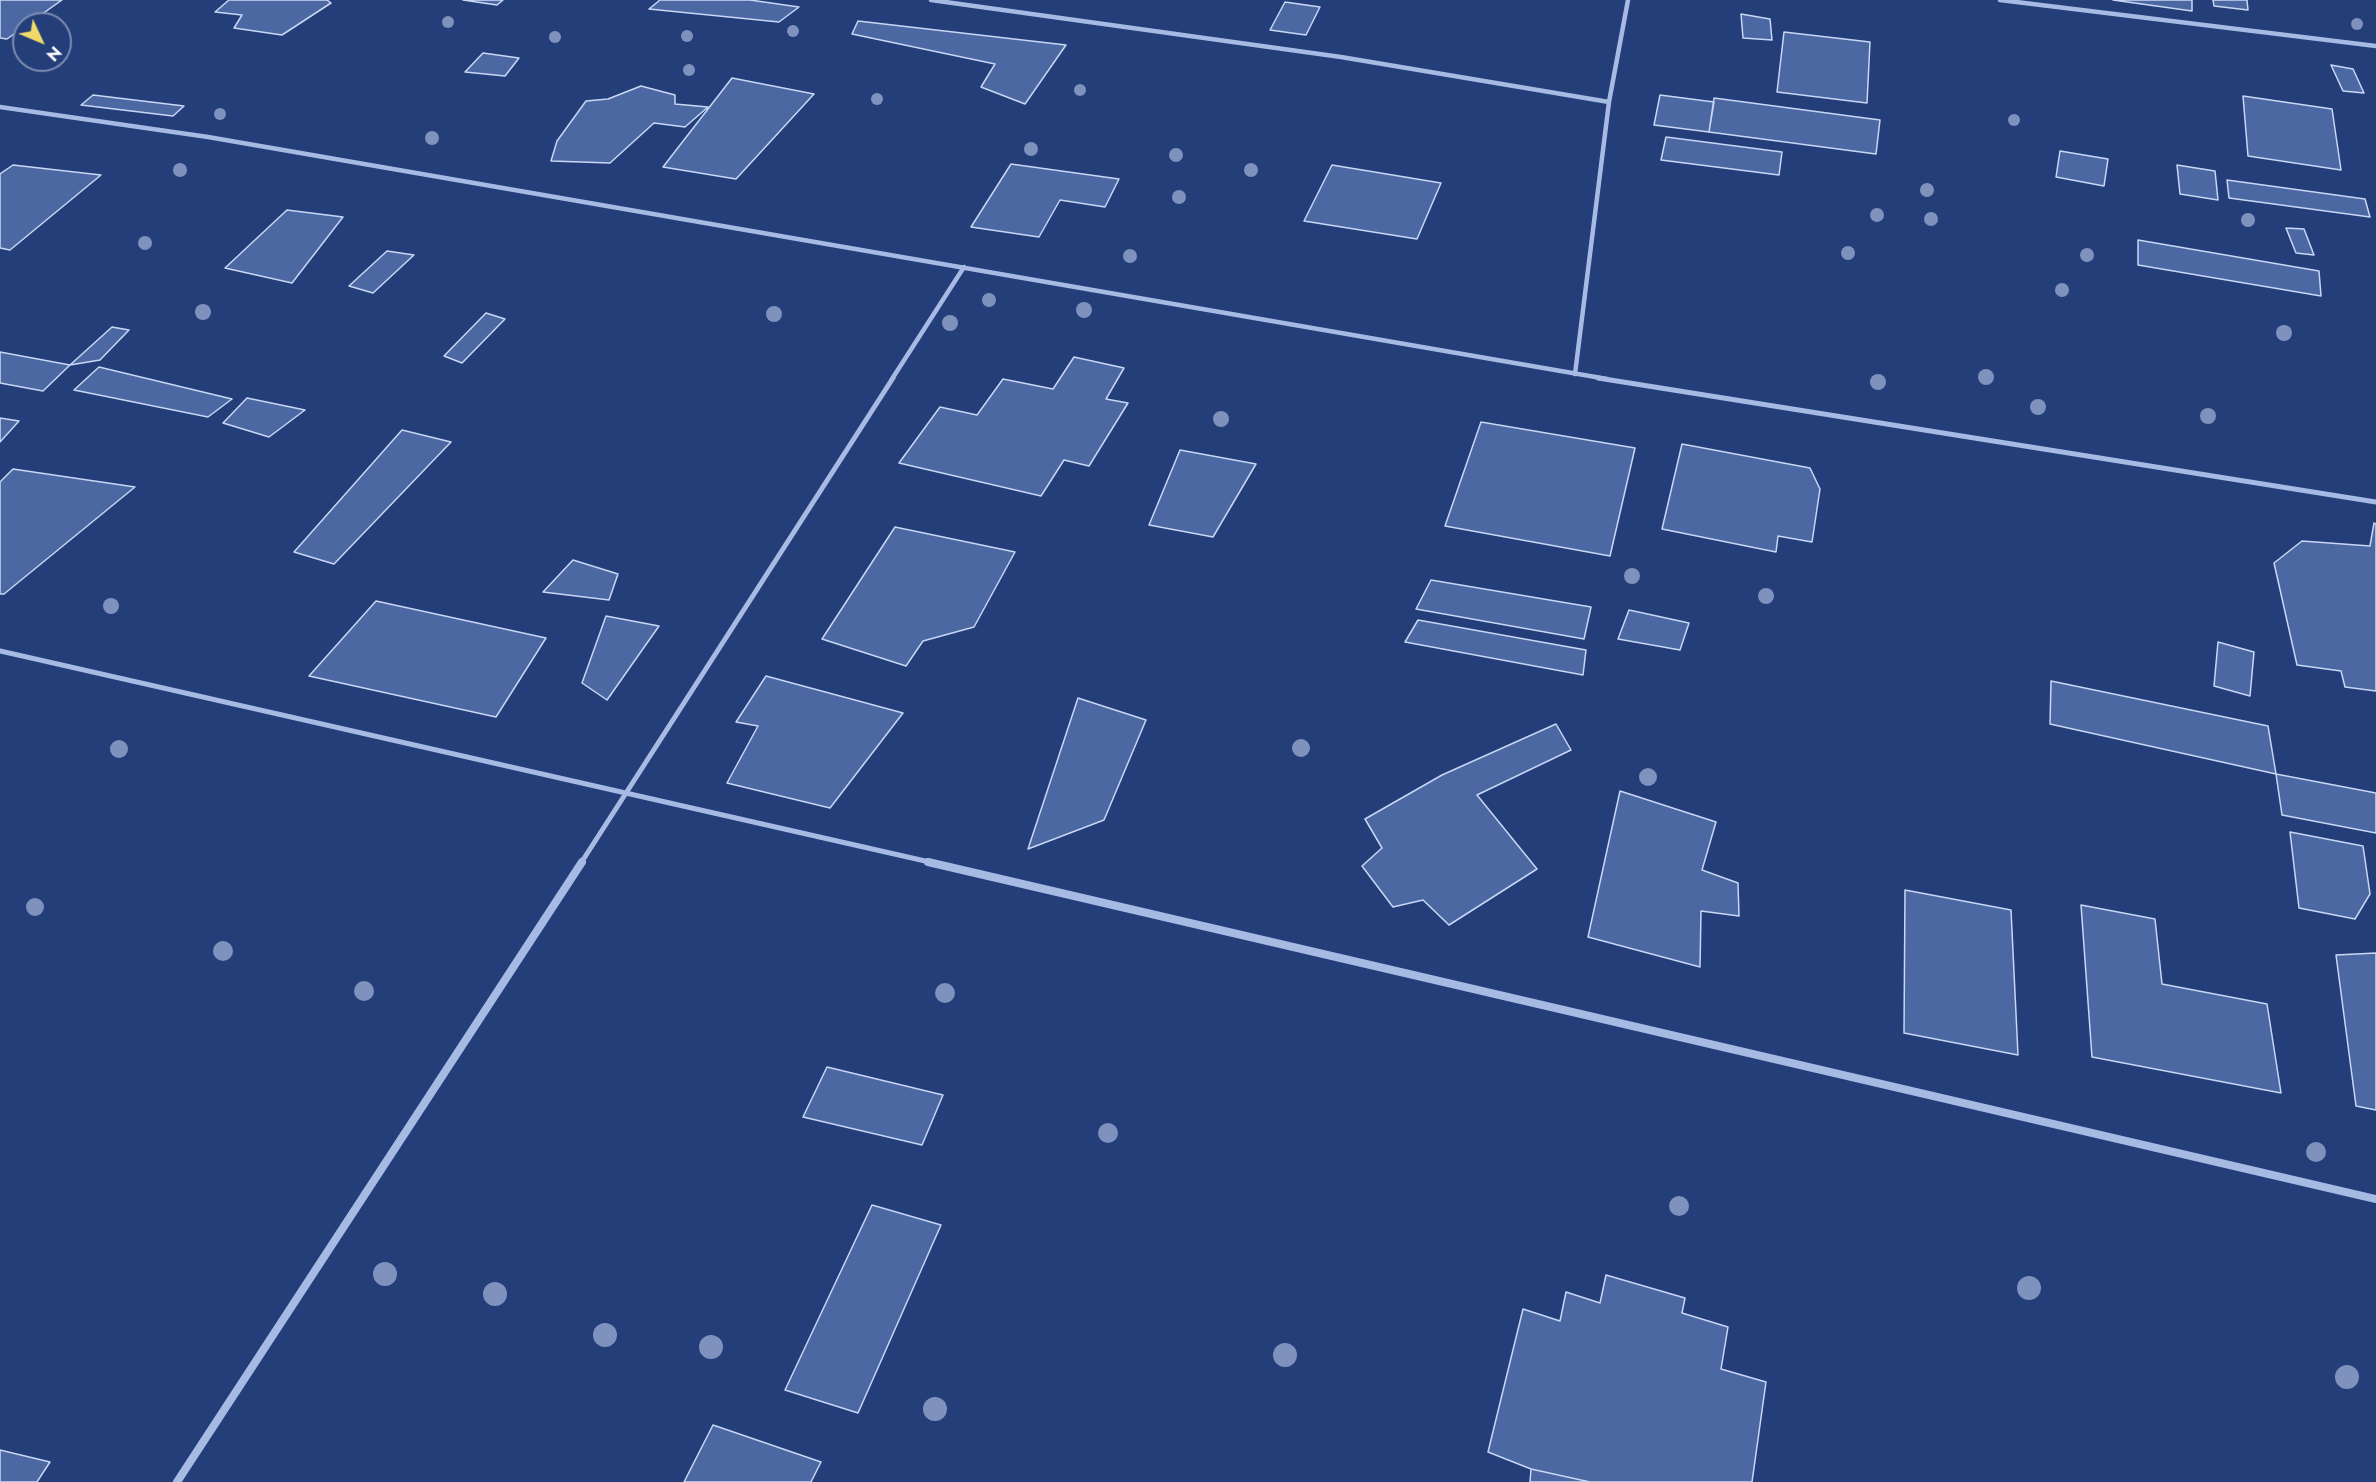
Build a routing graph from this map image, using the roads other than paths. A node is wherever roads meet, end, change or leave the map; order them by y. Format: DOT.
graph roads {
  1 [pos="931,0"];
  2 [pos="1628,0"];
  3 [pos="2000,0"];
  4 [pos="2376,46"];
  5 [pos="1609,102"];
  6 [pos="0,107"];
  7 [pos="964,267"];
  8 [pos="1575,374"];
  9 [pos="2376,502"];
  10 [pos="0,651"];
  11 [pos="628,792"];
  12 [pos="2376,1199"];
  13 [pos="177,1482"];
  1 -- 5 [label="street"];
  2 -- 5 [label="street"];
  3 -- 4 [label="street"];
  5 -- 8 [label="street"];
  6 -- 7 [label="street"];
  7 -- 8 [label="street"];
  7 -- 11 [label="street"];
  8 -- 9 [label="street"];
  10 -- 11 [label="street"];
  11 -- 12 [label="street"];
  11 -- 13 [label="street"];
}
